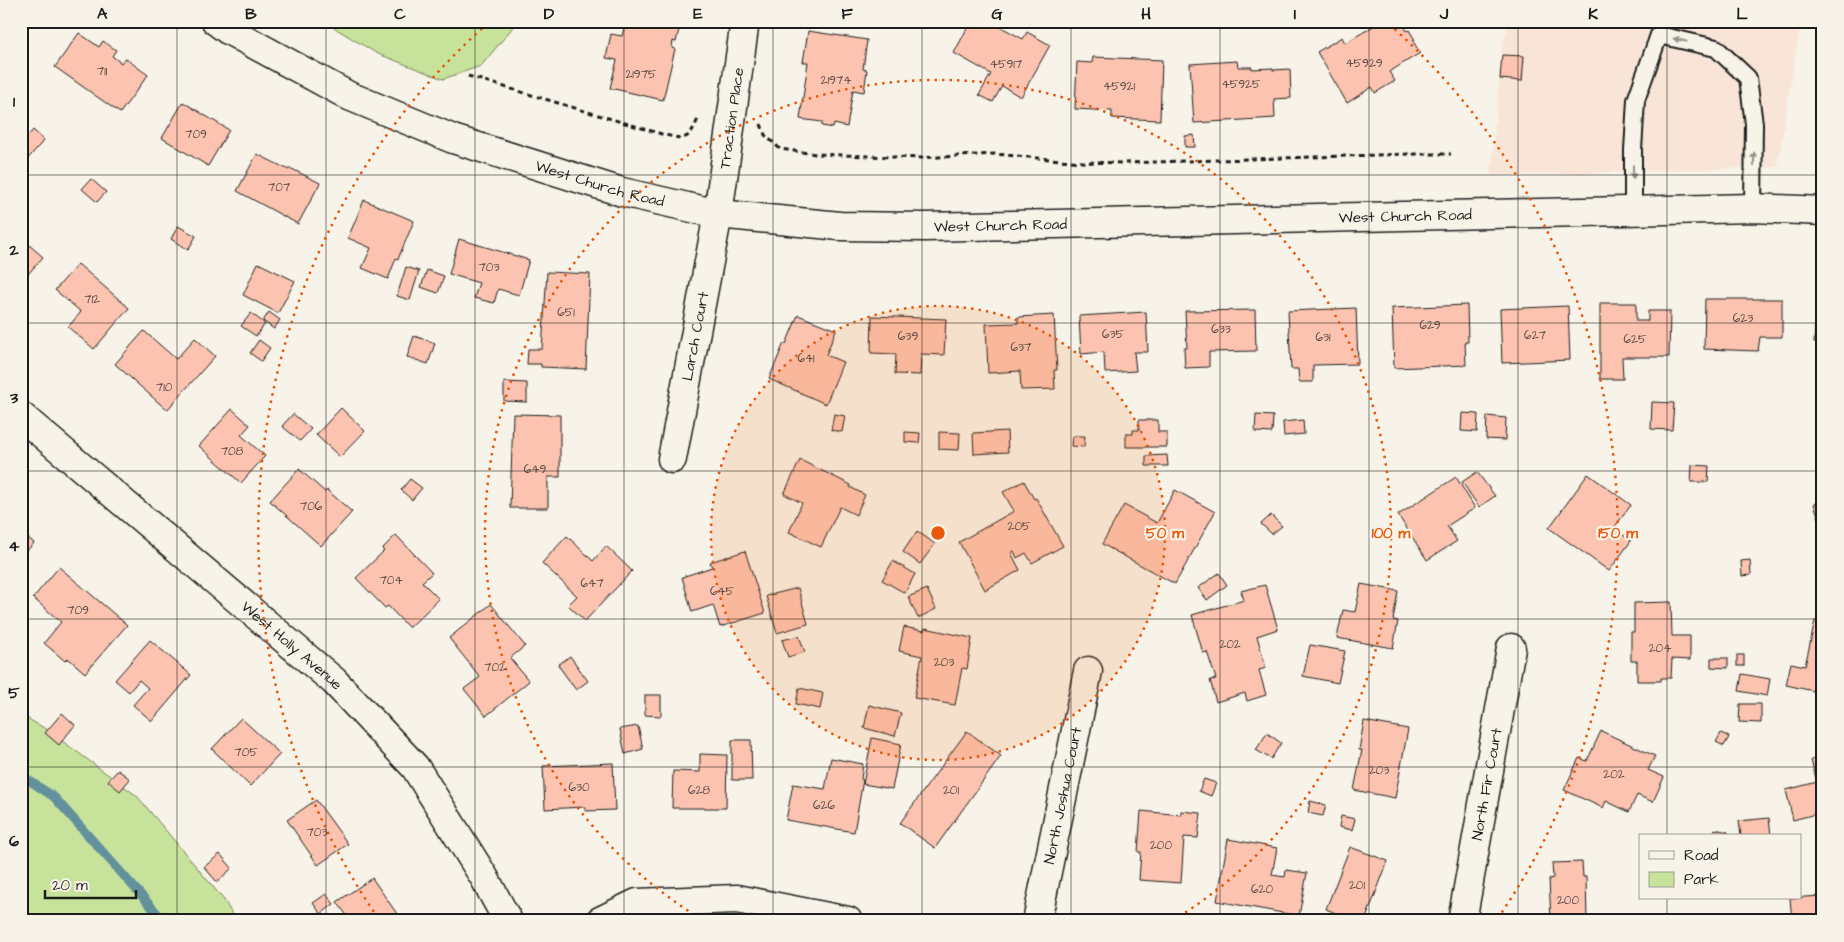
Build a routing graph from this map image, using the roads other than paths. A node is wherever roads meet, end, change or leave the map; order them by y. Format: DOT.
graph roads {
  1 [pos="216,21"];
  2 [pos="745,21"];
  3 [pos="1754,208"];
  4 [pos="1633,211"];
  5 [pos="1823,211"];
  6 [pos="718,214"];
  7 [pos="21,416"];
  8 [pos="672,459"];
  9 [pos="1511,648"];
  10 [pos="1088,672"];
  11 [pos="508,921"];
  12 [pos="600,921"];
  13 [pos="848,921"];
  14 [pos="1037,921"];
  15 [pos="1462,921"];
  1 -- 6 [label="street, West Church Road"];
  2 -- 6 [label="street, Traction Place"];
  3 -- 4 [label="street, West Church Road"];
  3 -- 4 [label="lane, one-way"];
  3 -- 5 [label="street, West Church Road"];
  4 -- 6 [label="street, West Church Road"];
  6 -- 8 [label="street, Larch Court"];
  7 -- 11 [label="street, West Holly Avenue"];
  9 -- 15 [label="street, North Fir Court"];
  10 -- 14 [label="street, North Joshua Court"];
  12 -- 13 [label="street"];
}
